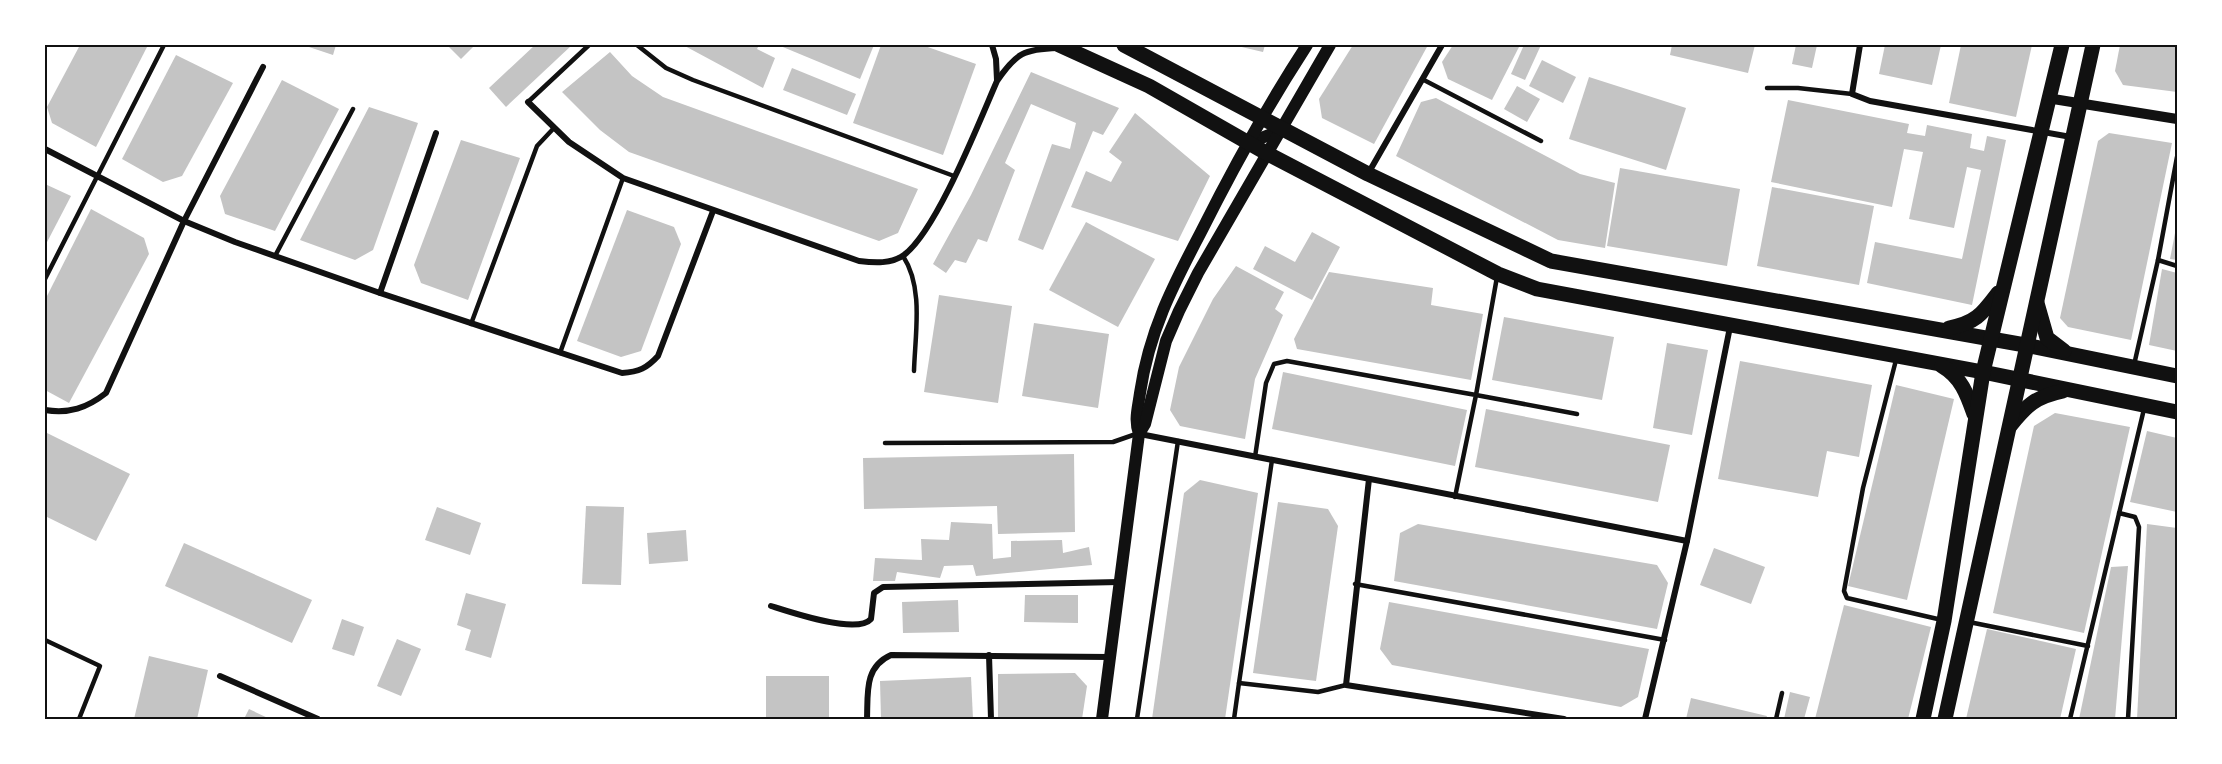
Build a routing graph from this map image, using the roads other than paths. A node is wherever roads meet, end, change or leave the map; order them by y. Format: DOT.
graph roads {
  1 [pos="164,45"];
  2 [pos="589,45"];
  3 [pos="637,45"];
  4 [pos="992,45"];
  5 [pos="1124,45"];
  6 [pos="1307,45"];
  7 [pos="1330,45"];
  8 [pos="1442,45"];
  9 [pos="1860,45"];
  10 [pos="2062,45"];
  11 [pos="2093,45"];
  12 [pos="1063,46"];
  13 [pos="263,67"];
  14 [pos="1422,79"];
  15 [pos="997,81"];
  16 [pos="1767,88"];
  17 [pos="1852,94"];
  18 [pos="2047,98"];
  19 [pos="528,102"];
  20 [pos="2079,103"];
  21 [pos="353,110"];
  22 [pos="1263,119"];
  23 [pos="2177,119"];
  24 [pos="553,129"];
  25 [pos="1281,130"];
  26 [pos="2039,132"];
  27 [pos="436,133"];
  28 [pos="1265,136"];
  29 [pos="2072,137"];
  30 [pos="1541,141"];
  31 [pos="1249,143"];
  32 [pos="45,149"];
  33 [pos="1268,154"];
  34 [pos="2177,157"];
  35 [pos="1368,174"];
  36 [pos="96,176"];
  37 [pos="954,176"];
  38 [pos="624,178"];
  39 [pos="713,211"];
  40 [pos="184,221"];
  41 [pos="275,256"];
  42 [pos="903,256"];
  43 [pos="2158,260"];
  44 [pos="2177,266"];
  45 [pos="1498,274"];
  46 [pos="45,279"];
  47 [pos="2002,288"];
  48 [pos="380,293"];
  49 [pos="2036,297"];
  50 [pos="471,324"];
  51 [pos="1730,327"];
  52 [pos="1939,330"];
  53 [pos="1990,339"];
  54 [pos="2025,345"];
  55 [pos="560,354"];
  56 [pos="2069,354"];
  57 [pos="1896,357"];
  58 [pos="1939,364"];
  59 [pos="2133,368"];
  60 [pos="914,371"];
  61 [pos="1983,372"];
  62 [pos="2177,376"];
  63 [pos="2018,379"];
  64 [pos="2071,390"];
  65 [pos="1476,395"];
  66 [pos="2145,406"];
  67 [pos="45,410"];
  68 [pos="2177,412"];
  69 [pos="1576,414"];
  70 [pos="1975,417"];
  71 [pos="2008,428"];
  72 [pos="1139,434"];
  73 [pos="1178,441"];
  74 [pos="885,443"];
  75 [pos="1255,456"];
  76 [pos="1272,460"];
  77 [pos="1369,479"];
  78 [pos="1455,496"];
  79 [pos="2119,513"];
  80 [pos="1687,541"];
  81 [pos="1119,582"];
  82 [pos="1355,584"];
  83 [pos="771,606"];
  84 [pos="1944,621"];
  85 [pos="1966,622"];
  86 [pos="45,640"];
  87 [pos="1665,640"];
  88 [pos="2088,646"];
  89 [pos="989,655"];
  90 [pos="1111,657"];
  91 [pos="220,676"];
  92 [pos="1239,683"];
  93 [pos="1346,686"];
  94 [pos="1782,693"];
  95 [pos="1551,718"];
  96 [pos="79,719"];
  97 [pos="318,719"];
  98 [pos="867,719"];
  99 [pos="991,719"];
  100 [pos="1102,719"];
  101 [pos="1137,719"];
  102 [pos="1234,719"];
  103 [pos="1564,719"];
  104 [pos="1645,719"];
  105 [pos="1776,719"];
  106 [pos="1923,719"];
  107 [pos="1944,719"];
  108 [pos="2070,719"];
  109 [pos="2128,719"];
  1 -- 36 [label="lane"];
  2 -- 19 [label="lane"];
  3 -- 37 [label="lane"];
  4 -- 15 [label="street"];
  5 -- 22 [label="main road"];
  6 -- 22 [label="main road"];
  7 -- 25 [label="main road"];
  8 -- 14 [label="street"];
  9 -- 17 [label="street"];
  10 -- 18 [label="main road"];
  11 -- 20 [label="main road"];
  12 -- 15 [label="street"];
  12 -- 31 [label="main road"];
  13 -- 40 [label="street"];
  14 -- 30 [label="lane"];
  14 -- 35 [label="street"];
  15 -- 37 [label="street"];
  16 -- 17 [label="lane"];
  17 -- 26 [label="street"];
  18 -- 20 [label="street"];
  18 -- 26 [label="main road"];
  19 -- 24 [label="street"];
  20 -- 23 [label="street"];
  20 -- 29 [label="main road"];
  21 -- 41 [label="lane"];
  22 -- 25 [label="main road"];
  22 -- 28 [label="main road"];
  22 -- 31 [label="main road"];
  24 -- 38 [label="street"];
  24 -- 50 [label="lane"];
  25 -- 28 [label="main road"];
  25 -- 33 [label="main road"];
  25 -- 35 [label="main road"];
  26 -- 29 [label="street"];
  26 -- 47 [label="main road"];
  27 -- 48 [label="street"];
  28 -- 31 [label="main road"];
  28 -- 33 [label="main road"];
  29 -- 49 [label="main road"];
  31 -- 33 [label="main road"];
  31 -- 72 [label="main road"];
  32 -- 36 [label="street"];
  33 -- 45 [label="main road"];
  33 -- 72 [label="main road"];
  34 -- 43 [label="lane"];
  35 -- 52 [label="main road"];
  36 -- 40 [label="street"];
  36 -- 46 [label="lane"];
  37 -- 42 [label="street"];
  38 -- 39 [label="street"];
  38 -- 55 [label="lane"];
  39 -- 42 [label="street"];
  39 -- 55 [label="street"];
  40 -- 41 [label="street"];
  40 -- 67 [label="street"];
  41 -- 48 [label="street"];
  42 -- 60 [label="lane"];
  43 -- 44 [label="lane"];
  43 -- 59 [label="lane"];
  45 -- 51 [label="main road"];
  45 -- 65 [label="lane"];
  47 -- 52 [label="main road"];
  47 -- 53 [label="main road"];
  48 -- 50 [label="street"];
  49 -- 54 [label="main road"];
  49 -- 56 [label="main road"];
  50 -- 55 [label="street"];
  51 -- 57 [label="main road"];
  51 -- 80 [label="street"];
  52 -- 53 [label="main road"];
  53 -- 54 [label="main road"];
  53 -- 61 [label="main road"];
  54 -- 56 [label="main road"];
  54 -- 63 [label="main road"];
  56 -- 59 [label="main road"];
  57 -- 58 [label="main road"];
  57 -- 84 [label="lane"];
  58 -- 61 [label="main road"];
  58 -- 70 [label="main road"];
  59 -- 62 [label="main road"];
  61 -- 63 [label="main road"];
  61 -- 70 [label="main road"];
  63 -- 64 [label="main road"];
  63 -- 71 [label="main road"];
  64 -- 66 [label="main road"];
  64 -- 71 [label="main road"];
  65 -- 69 [label="lane"];
  65 -- 75 [label="lane"];
  65 -- 78 [label="lane"];
  66 -- 68 [label="main road"];
  66 -- 79 [label="lane"];
  70 -- 84 [label="main road"];
  71 -- 85 [label="main road"];
  72 -- 73 [label="street"];
  72 -- 74 [label="lane"];
  72 -- 81 [label="main road"];
  73 -- 75 [label="street"];
  73 -- 101 [label="lane"];
  75 -- 76 [label="street"];
  76 -- 77 [label="street"];
  76 -- 92 [label="lane"];
  77 -- 78 [label="street"];
  77 -- 82 [label="street"];
  78 -- 80 [label="street"];
  79 -- 88 [label="lane"];
  79 -- 109 [label="lane"];
  80 -- 87 [label="street"];
  81 -- 83 [label="street"];
  81 -- 90 [label="main road"];
  82 -- 87 [label="lane"];
  82 -- 93 [label="street"];
  84 -- 106 [label="main road"];
  85 -- 88 [label="lane"];
  85 -- 107 [label="main road"];
  86 -- 96 [label="lane"];
  87 -- 104 [label="street"];
  88 -- 108 [label="lane"];
  89 -- 90 [label="street"];
  89 -- 98 [label="street"];
  89 -- 99 [label="street"];
  90 -- 100 [label="main road"];
  91 -- 97 [label="street"];
  92 -- 93 [label="lane"];
  92 -- 102 [label="lane"];
  93 -- 95 [label="street"];
  94 -- 105 [label="lane"];
  95 -- 103 [label="street"];
}
